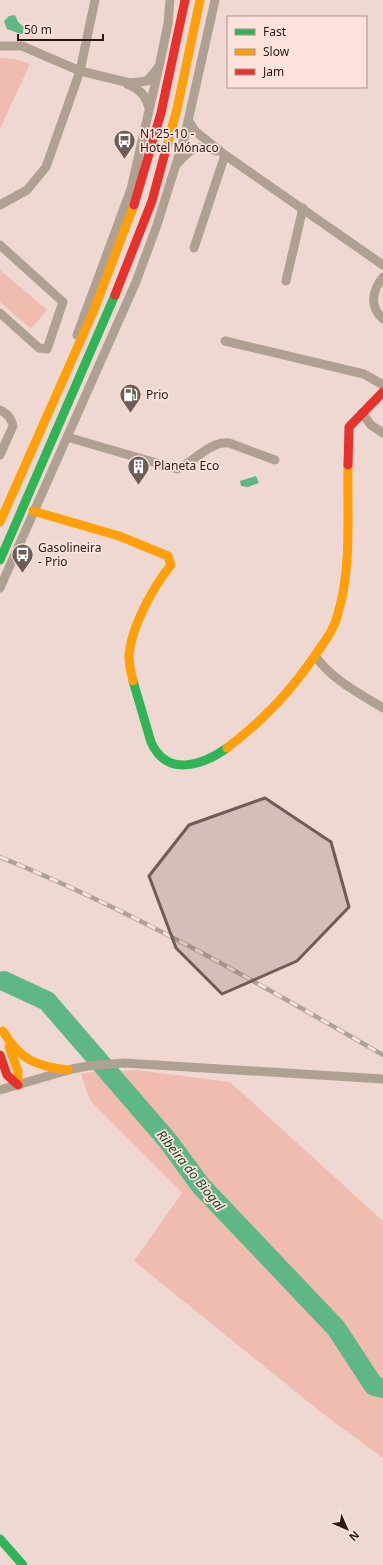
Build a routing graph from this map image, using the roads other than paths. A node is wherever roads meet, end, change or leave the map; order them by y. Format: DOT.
graph roads {
  1 [pos="95,0"];
  2 [pos="170,0"];
  3 [pos="185,0"];
  4 [pos="200,0"];
  5 [pos="216,0"];
  6 [pos="0,46"];
  7 [pos="159,67"];
  8 [pos="80,71"];
  9 [pos="120,81"];
  10 [pos="149,110"];
  11 [pos="188,120"];
  12 [pos="224,155"];
  13 [pos="175,165"];
  14 [pos="0,205"];
  15 [pos="303,208"];
  16 [pos="0,245"];
  17 [pos="194,248"];
  18 [pos="383,265"];
  19 [pos="383,277"];
  20 [pos="286,281"];
  21 [pos="0,313"];
  22 [pos="383,319"];
  23 [pos="225,341"];
  24 [pos="383,385"];
  25 [pos="383,392"];
  26 [pos="56,395"];
  27 [pos="0,410"];
  28 [pos="362,413"];
  29 [pos="383,433"];
  30 [pos="67,437"];
  31 [pos="0,455"];
  32 [pos="275,460"];
  33 [pos="33,511"];
  34 [pos="0,522"];
  35 [pos="0,560"];
  36 [pos="0,588"];
  37 [pos="316,656"];
  38 [pos="383,708"];
  39 [pos="1,1029"];
  40 [pos="0,1055"];
  41 [pos="68,1070"];
  42 [pos="383,1079"];
  43 [pos="18,1085"];
  44 [pos="0,1090"];
  45 [pos="0,1539"];
  46 [pos="23,1565"];
  1 -- 8 [label="street"];
  2 -- 7 [label="street"];
  3 -- 26 [label="main road"];
  4 -- 35 [label="main road"];
  5 -- 11 [label="street"];
  6 -- 8 [label="street"];
  7 -- 9 [label="street"];
  7 -- 10 [label="street"];
  8 -- 9 [label="street"];
  8 -- 14 [label="street"];
  9 -- 10 [label="street"];
  10 -- 26 [label="street"];
  11 -- 12 [label="street"];
  11 -- 13 [label="street"];
  12 -- 13 [label="street"];
  12 -- 15 [label="street"];
  12 -- 17 [label="street"];
  13 -- 30 [label="street"];
  15 -- 18 [label="street"];
  15 -- 20 [label="street"];
  16 -- 21 [label="street"];
  19 -- 22 [label="street"];
  23 -- 24 [label="street"];
  25 -- 28 [label="main road"];
  26 -- 34 [label="main road"];
  27 -- 31 [label="street"];
  28 -- 29 [label="street"];
  28 -- 37 [label="main road"];
  30 -- 32 [label="street"];
  30 -- 33 [label="street"];
  33 -- 36 [label="street"];
  33 -- 37 [label="main road"];
  37 -- 38 [label="street"];
  39 -- 41 [label="main road"];
  39 -- 43 [label="main road"];
  40 -- 43 [label="main road"];
  41 -- 42 [label="street"];
  41 -- 43 [label="street"];
  43 -- 44 [label="street"];
  45 -- 46 [label="main road"];
}
